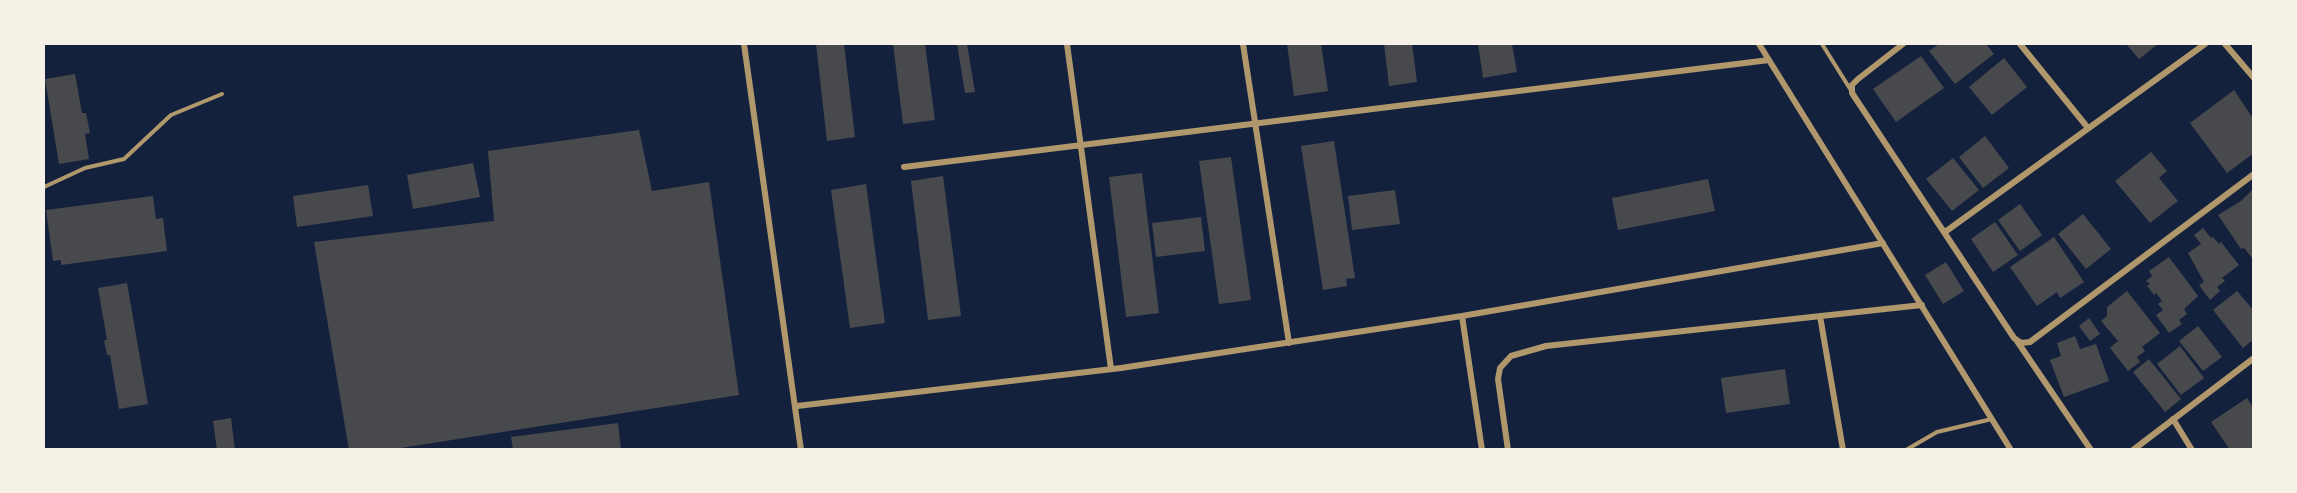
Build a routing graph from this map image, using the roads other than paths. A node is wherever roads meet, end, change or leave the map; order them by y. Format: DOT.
graph roads {
  1 [pos="744,44"];
  2 [pos="1066,44"];
  3 [pos="1243,44"];
  4 [pos="1759,44"];
  5 [pos="1822,44"];
  6 [pos="1903,44"];
  7 [pos="2020,44"];
  8 [pos="2205,44"];
  9 [pos="2226,44"];
  10 [pos="1769,60"];
  11 [pos="2253,78"];
  12 [pos="1852,93"];
  13 [pos="222,94"];
  14 [pos="1255,122"];
  15 [pos="2088,128"];
  16 [pos="1080,144"];
  17 [pos="904,167"];
  18 [pos="2253,174"];
  19 [pos="44,187"];
  20 [pos="1945,232"];
  21 [pos="1883,243"];
  22 [pos="1922,305"];
  23 [pos="1462,316"];
  24 [pos="1820,316"];
  25 [pos="2014,338"];
  26 [pos="1289,343"];
  27 [pos="2253,358"];
  28 [pos="1111,369"];
  29 [pos="797,406"];
  30 [pos="1992,419"];
  31 [pos="2173,419"];
  32 [pos="801,450"];
  33 [pos="1482,450"];
  34 [pos="1508,450"];
  35 [pos="1843,450"];
  36 [pos="1906,450"];
  37 [pos="2011,450"];
  38 [pos="2091,450"];
  39 [pos="2133,450"];
  40 [pos="2192,450"];
  1 -- 29 [label="street"];
  2 -- 16 [label="street"];
  3 -- 14 [label="street"];
  4 -- 10 [label="street"];
  5 -- 12 [label="lane"];
  6 -- 12 [label="street"];
  7 -- 15 [label="street"];
  8 -- 15 [label="street"];
  9 -- 11 [label="street"];
  10 -- 14 [label="street"];
  10 -- 21 [label="street"];
  12 -- 20 [label="street"];
  13 -- 19 [label="lane"];
  14 -- 16 [label="street"];
  14 -- 26 [label="street"];
  15 -- 20 [label="street"];
  16 -- 17 [label="street"];
  16 -- 28 [label="street"];
  18 -- 25 [label="street"];
  20 -- 25 [label="street"];
  21 -- 22 [label="street"];
  21 -- 23 [label="street"];
  22 -- 24 [label="street"];
  22 -- 30 [label="street"];
  23 -- 26 [label="street"];
  23 -- 33 [label="street"];
  24 -- 34 [label="street"];
  24 -- 35 [label="street"];
  25 -- 38 [label="street"];
  26 -- 28 [label="street"];
  27 -- 31 [label="street"];
  28 -- 29 [label="street"];
  29 -- 32 [label="street"];
  30 -- 36 [label="lane"];
  30 -- 37 [label="street"];
  31 -- 39 [label="street"];
  31 -- 40 [label="street"];
}
